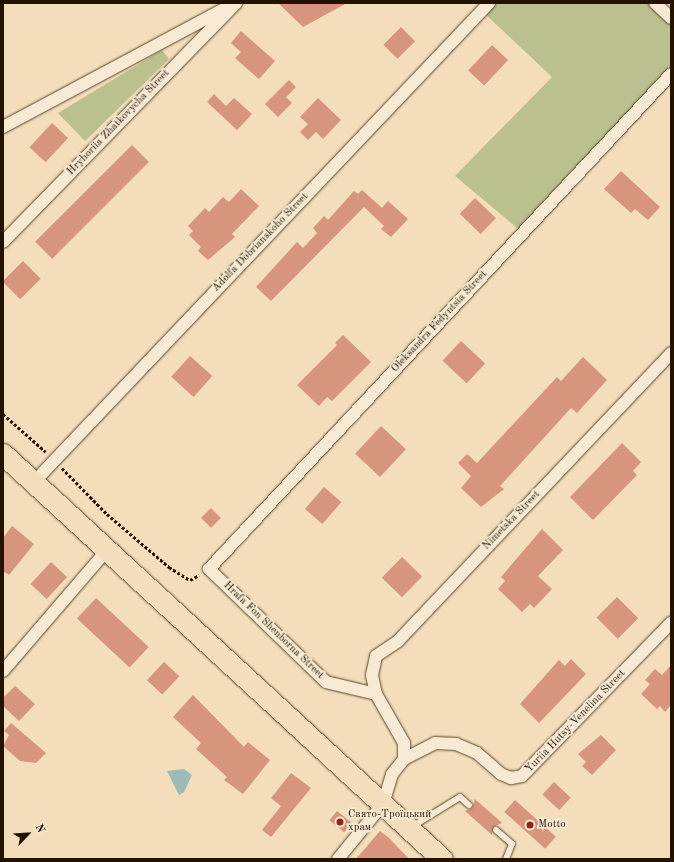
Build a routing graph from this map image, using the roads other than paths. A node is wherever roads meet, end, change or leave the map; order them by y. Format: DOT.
graph roads {
  1 [pos="235,3"];
  2 [pos="489,3"];
  3 [pos="655,3"];
  4 [pos="671,18"];
  5 [pos="671,74"];
  6 [pos="3,127"];
  7 [pos="3,242"];
  8 [pos="671,353"];
  9 [pos="3,454"];
  10 [pos="34,482"];
  11 [pos="107,550"];
  12 [pos="209,569"];
  13 [pos="671,624"];
  14 [pos="3,671"];
  15 [pos="376,694"];
  16 [pos="404,758"];
  17 [pos="383,804"];
  18 [pos="469,805"];
  19 [pos="410,828"];
  20 [pos="496,830"];
  21 [pos="338,859"];
  22 [pos="442,859"];
  23 [pos="506,859"];
  1 -- 6 [label="street"];
  1 -- 7 [label="street, Hryhoriia Zhatkovycha Street"];
  2 -- 10 [label="street, Adolfa Dobrianskoho Street"];
  3 -- 4 [label="street"];
  5 -- 12 [label="street, Oleksandra Fedyntsia Street"];
  8 -- 15 [label="street, Nimetska Street"];
  9 -- 10 [label="highway"];
  10 -- 11 [label="highway"];
  11 -- 14 [label="street"];
  11 -- 17 [label="highway"];
  12 -- 15 [label="street, Hrafa Fon Shenborna Street"];
  13 -- 16 [label="street, Yuriia Hutsy-Venelina Street"];
  15 -- 16 [label="street"];
  16 -- 17 [label="street"];
  17 -- 19 [label="highway"];
  17 -- 21 [label="street"];
  18 -- 19 [label="lane"];
  19 -- 22 [label="highway"];
  20 -- 23 [label="lane"];
}
